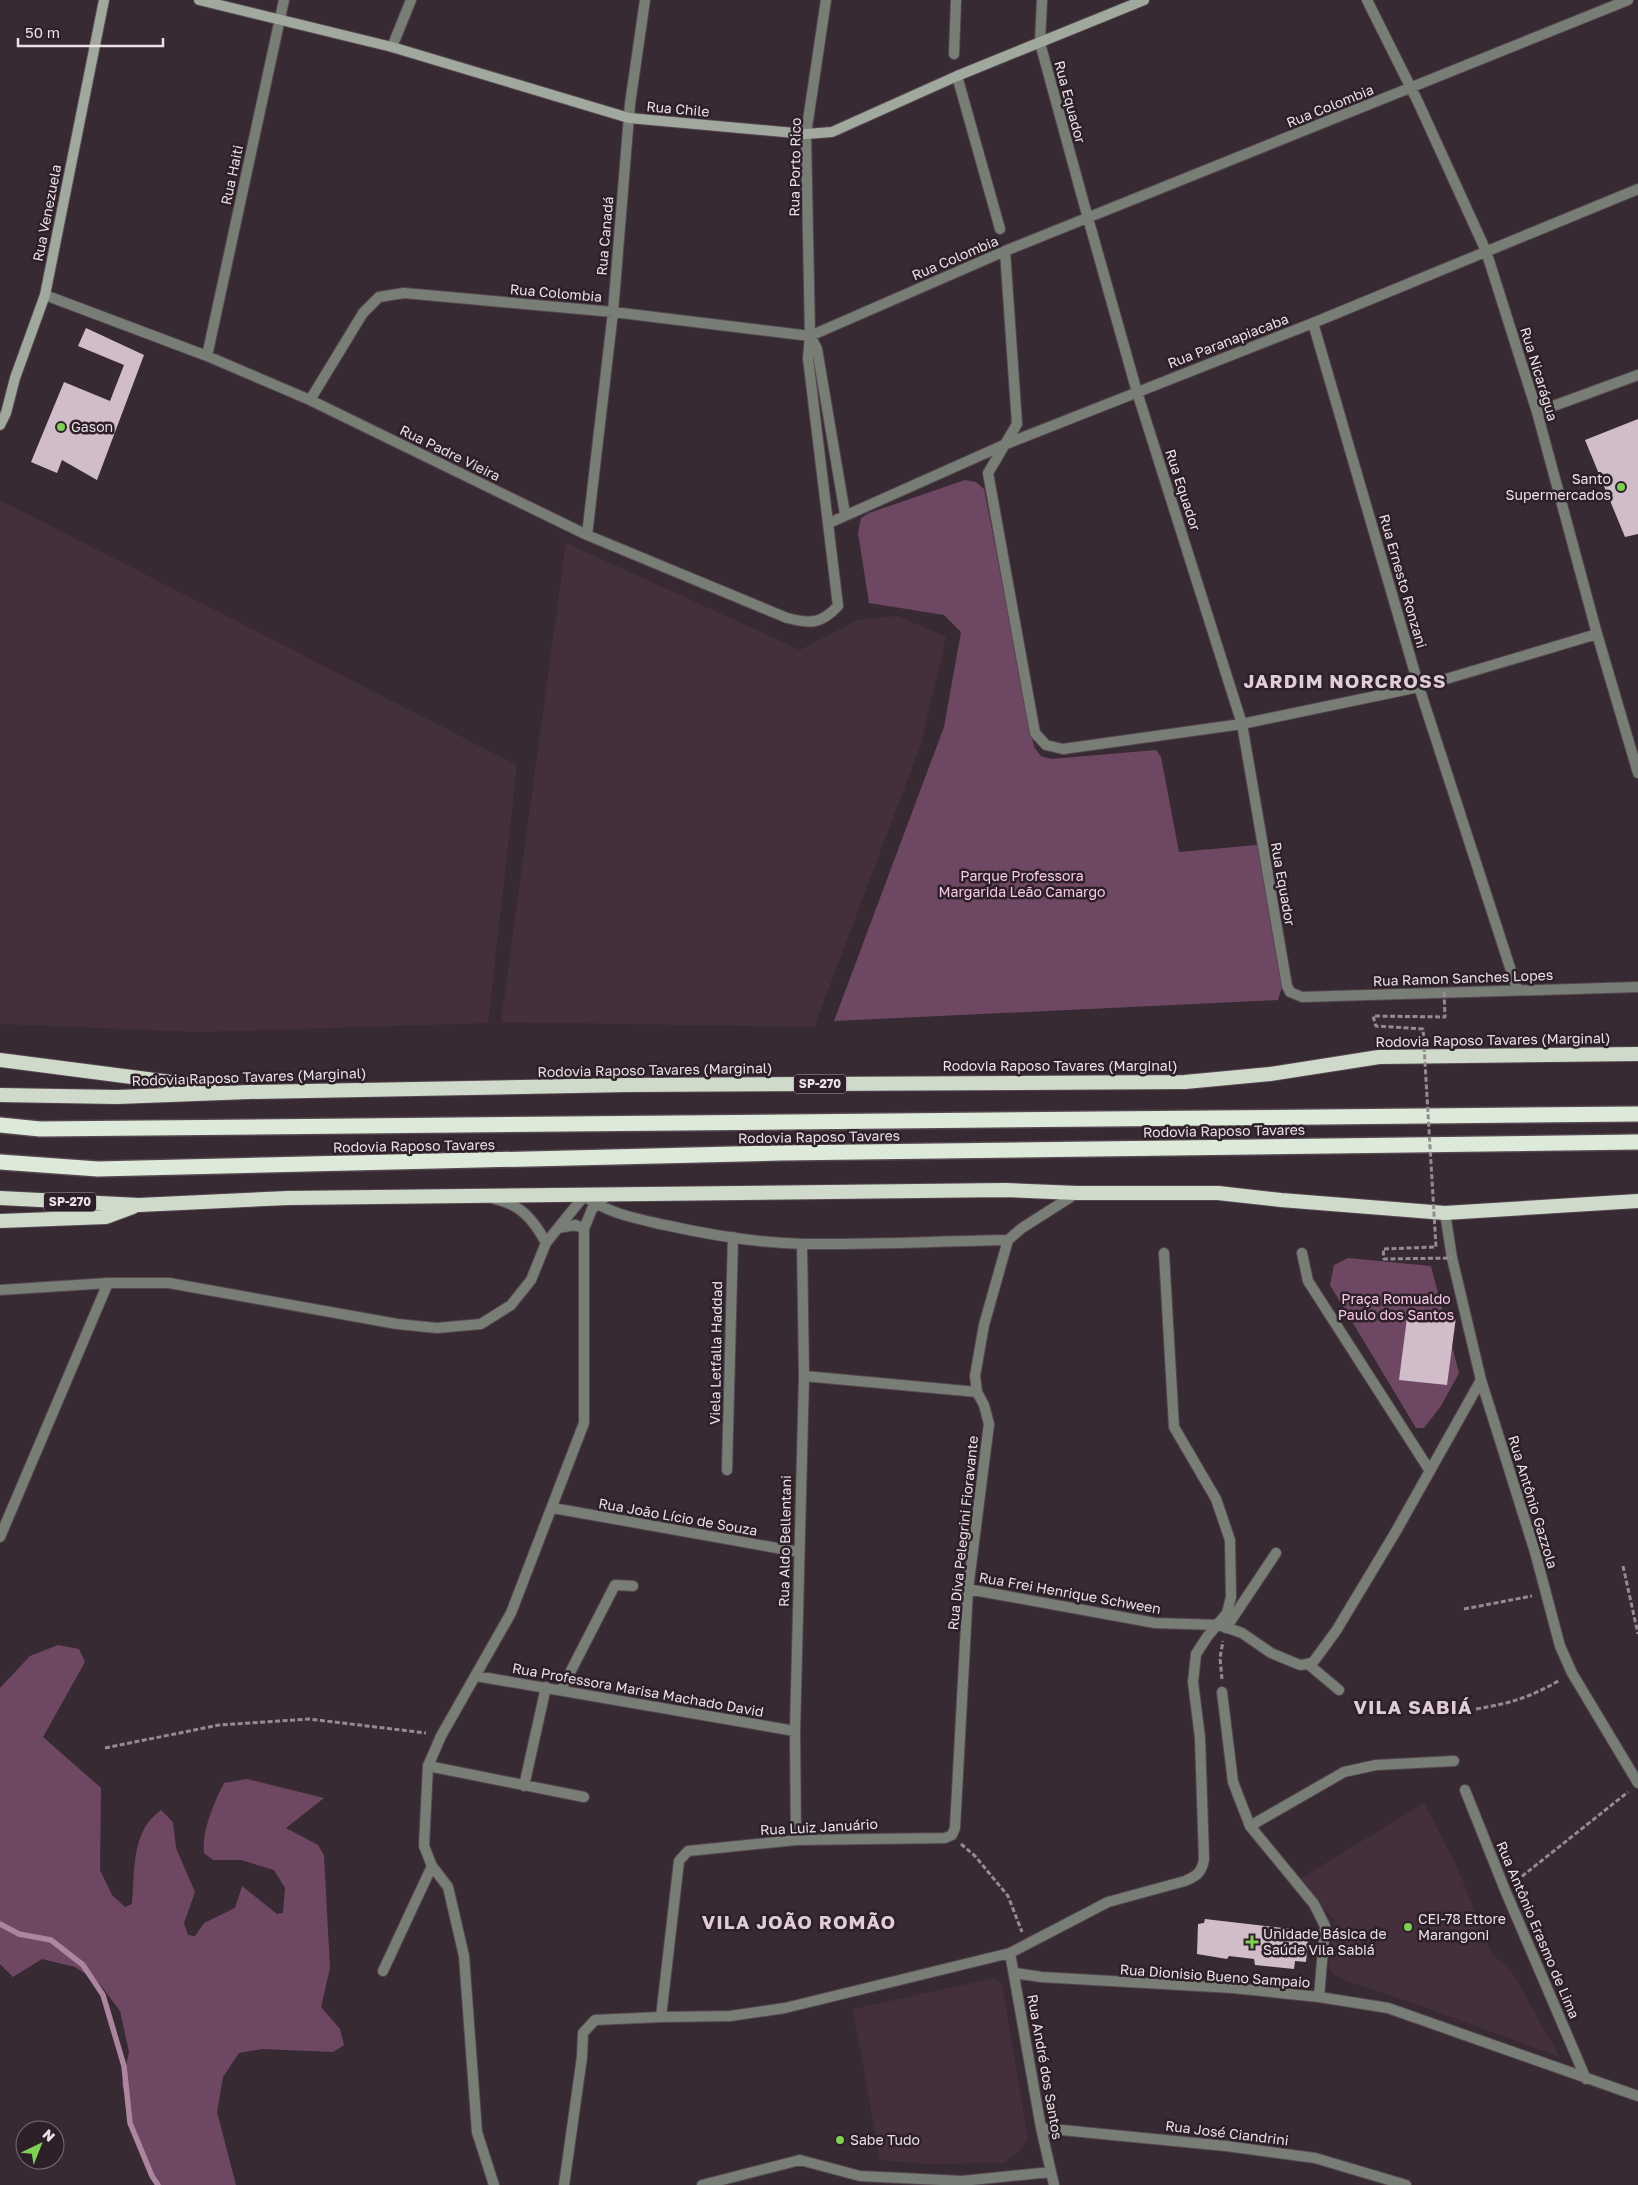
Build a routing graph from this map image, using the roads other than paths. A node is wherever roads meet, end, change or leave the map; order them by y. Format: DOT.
graph roads {
  1 [pos="104,0"];
  2 [pos="199,0"];
  3 [pos="284,0"];
  4 [pos="412,0"];
  5 [pos="645,0"];
  6 [pos="826,0"];
  7 [pos="956,0"];
  8 [pos="1042,0"];
  9 [pos="1144,0"];
  10 [pos="1367,0"];
  11 [pos="1628,0"];
  12 [pos="280,20"];
  13 [pos="1040,43"];
  14 [pos="392,46"];
  15 [pos="954,54"];
  16 [pos="957,76"];
  17 [pos="1411,88"];
  18 [pos="629,118"];
  19 [pos="806,134"];
  20 [pos="1638,189"];
  21 [pos="1088,219"];
  22 [pos="1000,229"];
  23 [pos="1005,251"];
  24 [pos="1486,251"];
  25 [pos="45,295"];
  26 [pos="613,312"];
  27 [pos="1313,323"];
  28 [pos="810,336"];
  29 [pos="207,356"];
  30 [pos="1638,375"];
  31 [pos="1137,392"];
  32 [pos="310,400"];
  33 [pos="1537,412"];
  34 [pos="0,426"];
  35 [pos="1006,444"];
  36 [pos="845,514"];
  37 [pos="829,523"];
  38 [pos="587,535"];
  39 [pos="838,606"];
  40 [pos="1597,634"];
  41 [pos="1419,687"];
  42 [pos="1242,724"];
  43 [pos="1638,772"];
  44 [pos="1638,987"];
  45 [pos="1517,989"];
  46 [pos="1290,992"];
  47 [pos="1638,1054"];
  48 [pos="0,1060"];
  49 [pos="249,1092"];
  50 [pos="0,1095"];
  51 [pos="1638,1114"];
  52 [pos="0,1125"];
  53 [pos="1638,1142"];
  54 [pos="0,1162"];
  55 [pos="1077,1193"];
  56 [pos="608,1195"];
  57 [pos="584,1196"];
  58 [pos="479,1197"];
  59 [pos="0,1198"];
  60 [pos="1638,1201"];
  61 [pos="596,1204"];
  62 [pos="139,1205"];
  63 [pos="1445,1213"];
  64 [pos="0,1221"];
  65 [pos="558,1228"];
  66 [pos="584,1229"];
  67 [pos="733,1237"];
  68 [pos="1008,1240"];
  69 [pos="546,1243"];
  70 [pos="802,1244"];
  71 [pos="1164,1253"];
  72 [pos="1302,1253"];
  73 [pos="108,1283"];
  74 [pos="0,1290"];
  75 [pos="804,1376"];
  76 [pos="1481,1380"];
  77 [pos="977,1392"];
  78 [pos="727,1470"];
  79 [pos="1430,1471"];
  80 [pos="553,1508"];
  81 [pos="0,1537"];
  82 [pos="799,1552"];
  83 [pos="1276,1553"];
  84 [pos="633,1586"];
  85 [pos="968,1589"];
  86 [pos="1223,1626"];
  87 [pos="1308,1664"];
  88 [pos="476,1676"];
  89 [pos="546,1687"];
  90 [pos="561,1690"];
  91 [pos="1339,1690"];
  92 [pos="1222,1692"];
  93 [pos="795,1731"];
  94 [pos="1454,1761"];
  95 [pos="428,1766"];
  96 [pos="524,1786"];
  97 [pos="1634,1786"];
  98 [pos="1465,1790"];
  99 [pos="584,1797"];
  100 [pos="1250,1826"];
  101 [pos="952,1836"];
  102 [pos="796,1840"];
  103 [pos="432,1866"];
  104 [pos="1010,1953"];
  105 [pos="383,1971"];
  106 [pos="1015,1973"];
  107 [pos="1319,1997"];
  108 [pos="661,2017"];
  109 [pos="1586,2079"];
  110 [pos="1638,2096"];
  111 [pos="1041,2128"];
  112 [pos="1051,2172"];
  113 [pos="494,2185"];
  114 [pos="564,2185"];
  115 [pos="702,2185"];
  116 [pos="1054,2185"];
  117 [pos="1406,2185"];
  1 -- 25 [label="main road, Rua Venezuela"];
  2 -- 12 [label="main road, Rua Chile"];
  3 -- 12 [label="street, Rua Haiti"];
  4 -- 14 [label="street"];
  5 -- 18 [label="street, Rua Canadá"];
  6 -- 19 [label="street, Rua Porto Rico"];
  7 -- 15 [label="street"];
  8 -- 13 [label="street, Rua Equador"];
  9 -- 13 [label="main road, Rua Chile"];
  10 -- 17 [label="street, Rua Nicarágua"];
  11 -- 17 [label="street, Rua Colombia"];
  12 -- 14 [label="main road, Rua Chile"];
  12 -- 29 [label="street, Rua Haiti"];
  13 -- 16 [label="main road, Rua Chile"];
  13 -- 21 [label="street, Rua Equador"];
  14 -- 18 [label="main road, Rua Chile"];
  16 -- 19 [label="main road, Rua Chile"];
  16 -- 22 [label="street"];
  17 -- 21 [label="street, Rua Colombia"];
  17 -- 24 [label="street, Rua Nicarágua"];
  18 -- 19 [label="main road, Rua Chile"];
  18 -- 26 [label="street, Rua Canadá"];
  19 -- 28 [label="street, Rua Porto Rico"];
  20 -- 24 [label="street, Rua Paranapiacaba"];
  21 -- 23 [label="street, Rua Colombia"];
  21 -- 31 [label="street, Rua Equador"];
  23 -- 28 [label="street, Rua Colombia"];
  23 -- 35 [label="street"];
  24 -- 27 [label="street, Rua Paranapiacaba"];
  24 -- 33 [label="street, Rua Nicarágua"];
  25 -- 29 [label="street, Rua Padre Vieira"];
  25 -- 34 [label="main road, Rua Venezuela"];
  26 -- 28 [label="street, Rua Colombia"];
  26 -- 32 [label="street, Rua Colombia"];
  26 -- 38 [label="street, Rua Canadá"];
  27 -- 31 [label="street, Rua Paranapiacaba"];
  27 -- 41 [label="street, Rua Ernesto Ronzani"];
  28 -- 36 [label="street, Rua Porto Rico"];
  28 -- 37 [label="street, Rua Porto Rico"];
  29 -- 32 [label="street, Rua Padre Vieira"];
  30 -- 33 [label="street"];
  31 -- 35 [label="street, Rua Paranapiacaba"];
  31 -- 42 [label="street, Rua Equador"];
  32 -- 38 [label="street, Rua Padre Vieira"];
  33 -- 40 [label="street, Rua Nicarágua"];
  35 -- 36 [label="street, Rua Paranapiacaba"];
  35 -- 42 [label="street"];
  36 -- 37 [label="street, Rua Paranapiacaba"];
  37 -- 39 [label="street, Rua Porto Rico"];
  38 -- 39 [label="street, Rua Padre Vieira"];
  40 -- 41 [label="street"];
  40 -- 43 [label="street, Rua Nicarágua"];
  41 -- 42 [label="street"];
  41 -- 45 [label="street, Rua Ernesto Ronzani"];
  42 -- 46 [label="street, Rua Equador"];
  44 -- 45 [label="street, Rua Ramon Sanches Lopes"];
  45 -- 46 [label="street, Rua Ramon Sanches Lopes"];
  47 -- 49 [label="highway, Rodovia Raposo Tavares (Marginal) / SP-270"];
  48 -- 49 [label="highway"];
  49 -- 50 [label="highway, Rodovia Raposo Tavares (Marginal) / SP-270"];
  51 -- 52 [label="highway, Rodovia Raposo Tavares"];
  53 -- 54 [label="highway, Rodovia Raposo Tavares"];
  55 -- 56 [label="highway, SP-270"];
  55 -- 63 [label="highway, SP-270"];
  55 -- 68 [label="street"];
  56 -- 57 [label="highway, SP-270"];
  56 -- 61 [label="street"];
  57 -- 58 [label="highway, SP-270"];
  57 -- 61 [label="street"];
  57 -- 65 [label="street"];
  58 -- 62 [label="highway, SP-270"];
  58 -- 69 [label="street"];
  59 -- 62 [label="highway, SP-270"];
  60 -- 63 [label="highway, SP-270"];
  61 -- 66 [label="street"];
  61 -- 67 [label="street"];
  62 -- 64 [label="highway"];
  63 -- 76 [label="street, Rua Antônio Gazzola"];
  65 -- 66 [label="street"];
  65 -- 69 [label="street"];
  66 -- 80 [label="street"];
  67 -- 70 [label="street"];
  67 -- 78 [label="street, Viela Letfalla Haddad"];
  68 -- 70 [label="street"];
  68 -- 77 [label="street, Rua Diva Pelegrini Fioravante"];
  69 -- 73 [label="street"];
  70 -- 75 [label="street, Rua Aldo Bellentani"];
  71 -- 86 [label="street"];
  72 -- 79 [label="street"];
  73 -- 74 [label="street"];
  73 -- 81 [label="street"];
  75 -- 77 [label="street"];
  75 -- 82 [label="street, Rua Aldo Bellentani"];
  76 -- 79 [label="street"];
  76 -- 97 [label="street, Rua Antônio Gazzola"];
  77 -- 85 [label="street, Rua Diva Pelegrini Fioravante"];
  79 -- 87 [label="street"];
  80 -- 82 [label="street, Rua João Lício de Souza"];
  80 -- 88 [label="street"];
  82 -- 93 [label="street, Rua Aldo Bellentani"];
  83 -- 86 [label="street"];
  84 -- 90 [label="street"];
  85 -- 86 [label="street, Rua Frei Henrique Schween"];
  85 -- 101 [label="street, Rua Diva Pelegrini Fioravante"];
  86 -- 87 [label="street, Rua Frei Henrique Schween"];
  86 -- 104 [label="street"];
  87 -- 91 [label="street, Rua Frei Henrique Schween"];
  88 -- 89 [label="street, Rua Professora Marisa Machado David"];
  88 -- 95 [label="street"];
  89 -- 90 [label="street, Rua Professora Marisa Machado David"];
  89 -- 96 [label="street"];
  90 -- 93 [label="street, Rua Professora Marisa Machado David"];
  92 -- 100 [label="street"];
  93 -- 102 [label="street, Rua Aldo Bellentani"];
  94 -- 100 [label="street"];
  95 -- 96 [label="street"];
  95 -- 103 [label="street"];
  96 -- 99 [label="street"];
  98 -- 109 [label="street, Rua Antônio Erasmo de Lima"];
  100 -- 107 [label="street"];
  101 -- 102 [label="street, Rua Luiz Januário"];
  102 -- 108 [label="street, Rua Luiz Januário"];
  103 -- 105 [label="street"];
  103 -- 113 [label="street"];
  104 -- 106 [label="street, Rua André dos Santos"];
  104 -- 108 [label="street"];
  106 -- 107 [label="street, Rua Dionisio Bueno Sampaio"];
  106 -- 111 [label="street, Rua André dos Santos"];
  107 -- 109 [label="street, Rua Dionisio Bueno Sampaio"];
  108 -- 114 [label="street"];
  109 -- 110 [label="street, Rua Dionisio Bueno Sampaio"];
  111 -- 112 [label="street, Rua André dos Santos"];
  111 -- 117 [label="street, Rua José Ciandrini"];
  112 -- 115 [label="street"];
  112 -- 116 [label="street, Rua André dos Santos"];
}
